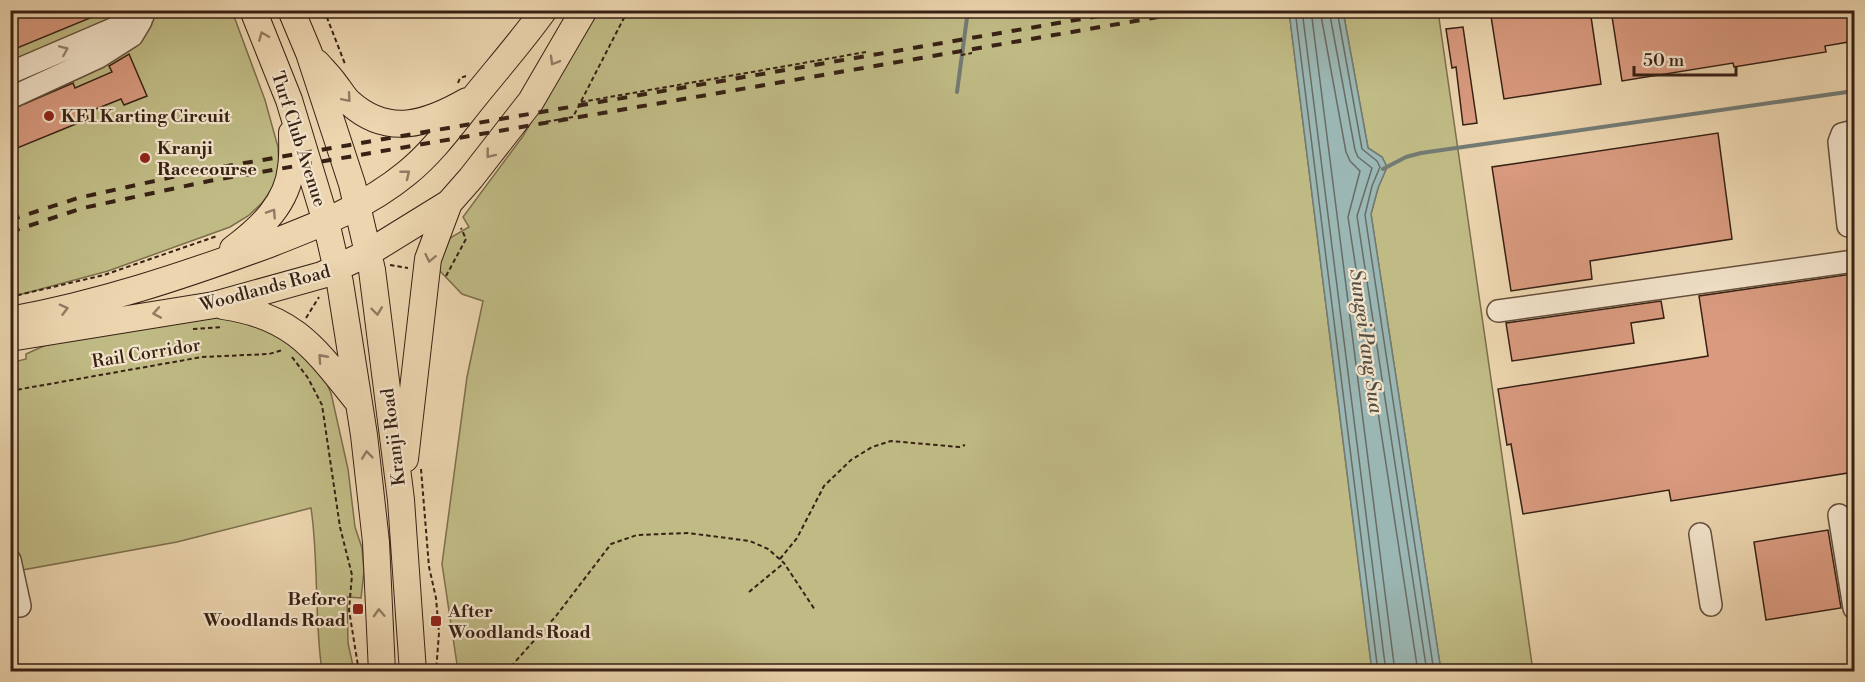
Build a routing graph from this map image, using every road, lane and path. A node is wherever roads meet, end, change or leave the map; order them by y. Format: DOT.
graph roads {
  1 [pos="253,10"];
  2 [pos="291,10"];
  3 [pos="324,10"];
  4 [pos="544,10"];
  5 [pos="584,10"];
  6 [pos="628,10"];
  7 [pos="143,13"];
  8 [pos="866,52"];
  9 [pos="972,53"];
  10 [pos="309,54"];
  11 [pos="961,55"];
  12 [pos="346,68"];
  13 [pos="10,73"];
  14 [pos="467,85"];
  15 [pos="10,98"];
  16 [pos="289,100"];
  17 [pos="581,102"];
  18 [pos="533,124"];
  19 [pos="1854,131"];
  20 [pos="357,205"];
  21 [pos="454,214"];
  22 [pos="326,222"];
  23 [pos="1848,226"];
  24 [pos="226,233"];
  25 [pos="368,253"];
  26 [pos="1854,261"];
  27 [pos="213,265"];
  28 [pos="337,269"];
  29 [pos="440,276"];
  30 [pos="10,297"];
  31 [pos="214,305"];
  32 [pos="1498,311"];
  33 [pos="10,320"];
  34 [pos="231,328"];
  35 [pos="186,330"];
  36 [pos="10,338"];
  37 [pos="279,344"];
  38 [pos="291,356"];
  39 [pos="10,391"];
  40 [pos="359,403"];
  41 [pos="965,445"];
  42 [pos="422,469"];
  43 [pos="400,500"];
  44 [pos="1839,515"];
  45 [pos="1700,534"];
  46 [pos="780,559"];
  47 [pos="10,560"];
  48 [pos="784,563"];
  49 [pos="749,592"];
  50 [pos="1711,605"];
  51 [pos="20,606"];
  52 [pos="1854,608"];
  53 [pos="815,610"];
  54 [pos="359,672"];
  55 [pos="382,672"];
  56 [pos="413,672"];
  57 [pos="436,672"];
  58 [pos="506,672"];
  16 -- 1 [label="main road, Turf Club Avenue, one-way"];
  2 -- 10 [label="main road, Turf Club Avenue"];
  3 -- 12 [label="path"];
  4 -- 14 [label="main road, Woodlands Road"];
  5 -- 21 [label="main road, Woodlands Road, one-way"];
  6 -- 17 [label="path"];
  13 -- 7 [label="street, one-way"];
  7 -- 15 [label="street"];
  8 -- 17 [label="path"];
  9 -- 11 [label="path"];
  10 -- 14 [label="main road, one-way"];
  10 -- 20 [label="main road, Turf Club Avenue"];
  20 -- 14 [label="main road, Woodlands Road, one-way"];
  16 -- 22 [label="main road, Turf Club Avenue"];
  27 -- 16 [label="main road, one-way"];
  17 -- 18 [label="path"];
  19 -- 23 [label="street"];
  20 -- 22 [label="main road, Woodlands Road"];
  20 -- 25 [label="main road, Kranji Road"];
  21 -- 25 [label="main road, Woodlands Road"];
  21 -- 29 [label="path"];
  21 -- 43 [label="main road, one-way"];
  22 -- 27 [label="main road, Woodlands Road"];
  22 -- 28 [label="main road, Turf Club Avenue"];
  24 -- 30 [label="path"];
  25 -- 28 [label="main road, Woodlands Road"];
  25 -- 43 [label="main road, Kranji Road, one-way"];
  26 -- 32 [label="street"];
  33 -- 27 [label="main road, Woodlands Road, one-way"];
  28 -- 31 [label="main road, Woodlands Road"];
  28 -- 40 [label="main road, Kranji Road"];
  31 -- 36 [label="main road, Woodlands Road, one-way"];
  40 -- 31 [label="main road, one-way"];
  34 -- 35 [label="path"];
  37 -- 39 [label="path, Rail Corridor"];
  38 -- 54 [label="path"];
  55 -- 40 [label="main road, Kranji Road, one-way"];
  41 -- 46 [label="path"];
  42 -- 57 [label="path"];
  43 -- 56 [label="main road, Kranji Road"];
  44 -- 52 [label="street"];
  45 -- 50 [label="street"];
  46 -- 48 [label="path"];
  46 -- 58 [label="path"];
  47 -- 51 [label="street"];
  48 -- 49 [label="path"];
  48 -- 53 [label="path"];
}
